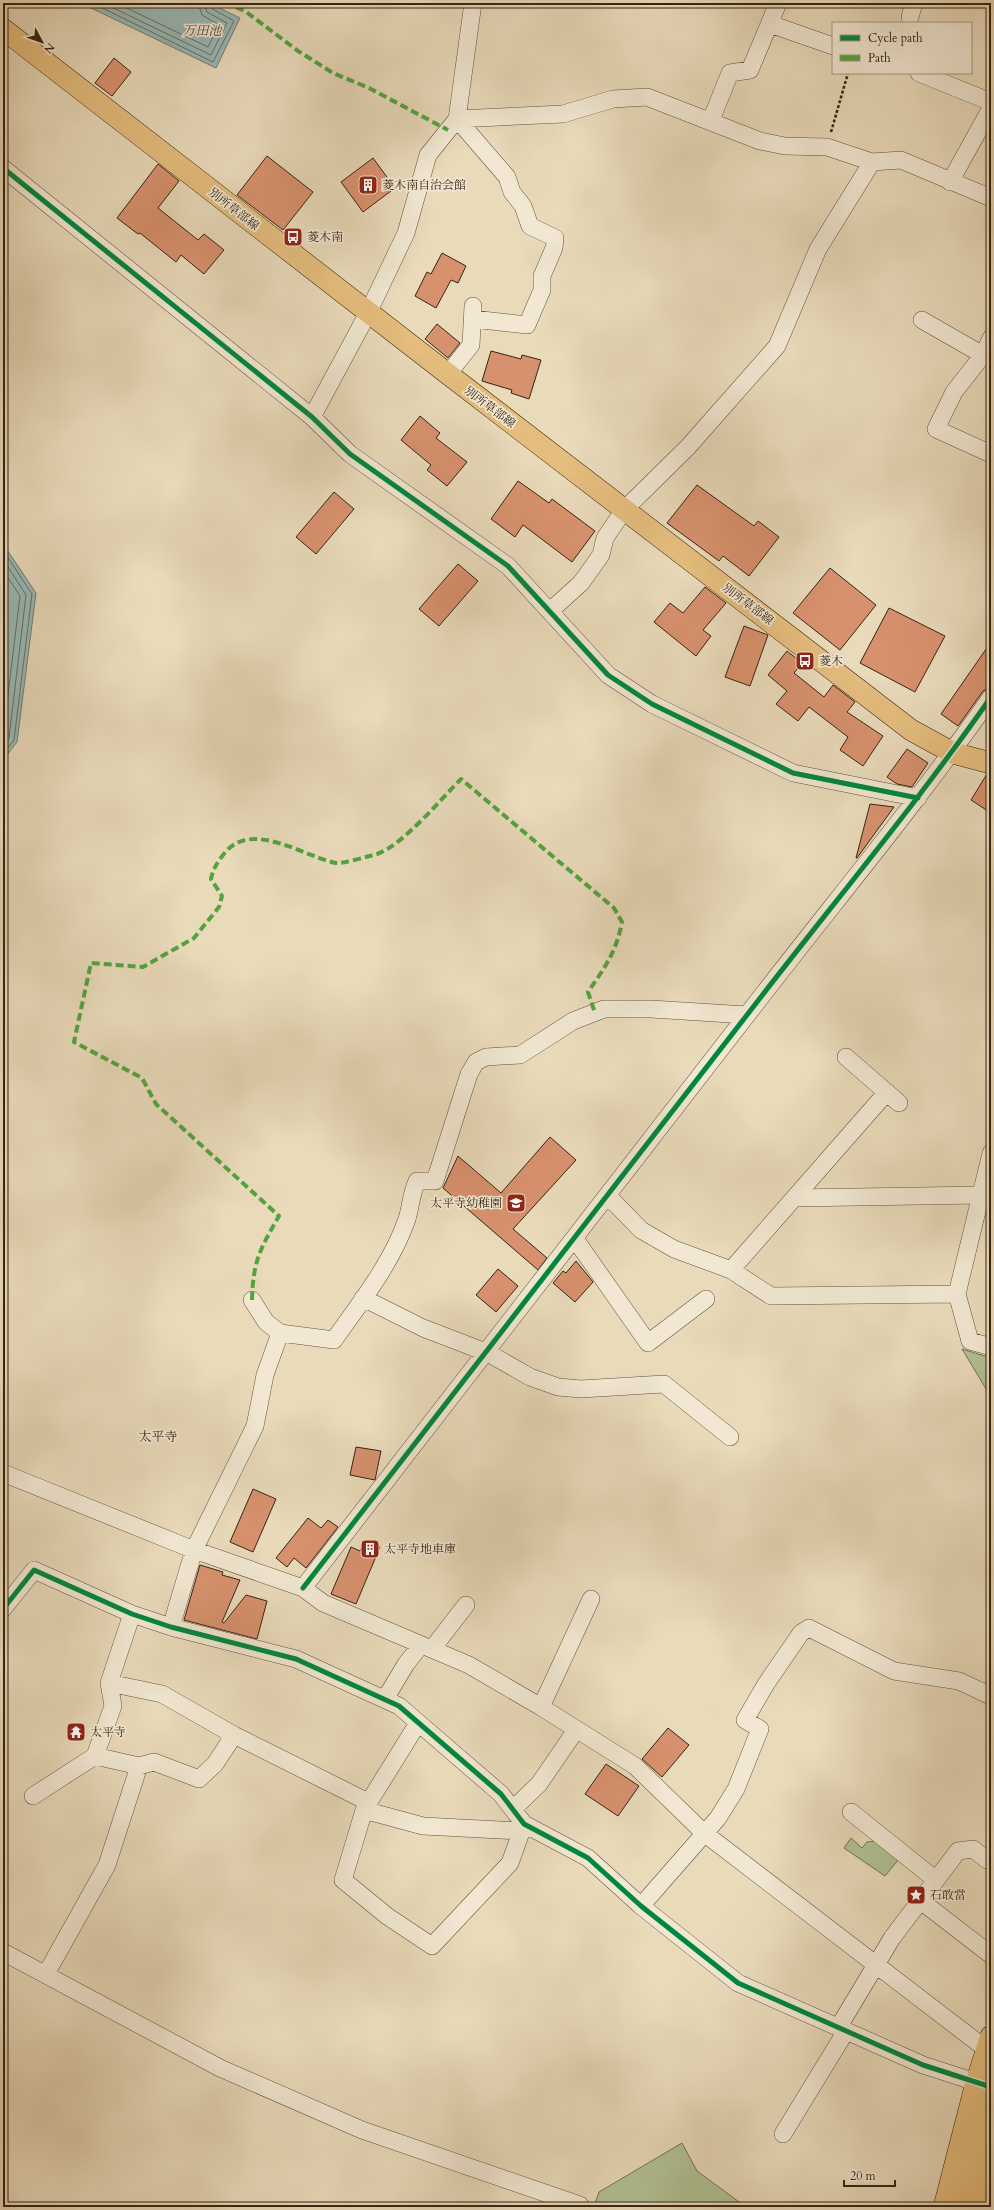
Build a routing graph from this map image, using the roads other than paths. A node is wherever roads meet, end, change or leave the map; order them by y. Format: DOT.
graph roads {
  1 [pos="473,3"];
  2 [pos="778,3"];
  3 [pos="770,24"];
  4 [pos="3,29"];
  5 [pos="832,46"];
  6 [pos="921,74"];
  7 [pos="991,102"];
  8 [pos="991,108"];
  9 [pos="457,119"];
  10 [pos="711,120"];
  11 [pos="872,162"];
  12 [pos="3,168"];
  13 [pos="950,182"];
  14 [pos="991,198"];
  15 [pos="368,313"];
  16 [pos="922,320"];
  17 [pos="991,338"];
  18 [pos="982,355"];
  19 [pos="448,374"];
  20 [pos="312,416"];
  21 [pos="991,454"];
  22 [pos="624,510"];
  23 [pos="550,611"];
  24 [pos="991,697"];
  25 [pos="953,752"];
  26 [pos="991,763"];
  27 [pos="918,798"];
  28 [pos="747,1015"];
  29 [pos="846,1057"];
  30 [pos="991,1153"];
  31 [pos="981,1195"];
  32 [pos="608,1196"];
  33 [pos="794,1198"];
  34 [pos="575,1239"];
  35 [pos="731,1270"];
  36 [pos="957,1294"];
  37 [pos="364,1298"];
  38 [pos="706,1299"];
  39 [pos="252,1300"];
  40 [pos="280,1333"];
  41 [pos="988,1346"];
  42 [pos="488,1353"];
  43 [pos="730,1437"];
  44 [pos="3,1473"];
  45 [pos="194,1550"];
  46 [pos="303,1588"];
  47 [pos="592,1600"];
  48 [pos="466,1605"];
  49 [pos="3,1609"];
  50 [pos="132,1614"];
  51 [pos="171,1627"];
  52 [pos="426,1647"];
  53 [pos="109,1683"];
  54 [pos="991,1696"];
  55 [pos="385,1700"];
  56 [pos="541,1707"];
  57 [pos="418,1723"];
  58 [pos="576,1730"];
  59 [pos="234,1735"];
  60 [pos="95,1756"];
  61 [pos="139,1766"];
  62 [pos="33,1796"];
  63 [pos="366,1806"];
  64 [pos="513,1809"];
  65 [pos="851,1812"];
  66 [pos="523,1828"];
  67 [pos="704,1833"];
  68 [pos="987,1860"];
  69 [pos="936,1880"];
  70 [pos="921,1901"];
  71 [pos="641,1906"];
  72 [pos="3,1952"];
  73 [pos="991,1955"];
  74 [pos="875,1964"];
  75 [pos="46,1974"];
  76 [pos="842,2030"];
  77 [pos="989,2043"];
  78 [pos="986,2084"];
  79 [pos="991,2101"];
  80 [pos="783,2134"];
  81 [pos="991,2175"];
  82 [pos="580,2204"];
  83 [pos="944,2207"];
  84 [pos="964,2207"];
  85 [pos="983,2207"];
  1 -- 9 [label="street"];
  2 -- 3 [label="street"];
  3 -- 5 [label="street"];
  3 -- 10 [label="street"];
  4 -- 15 [label="main road, 別所草部線"];
  6 -- 7 [label="street"];
  8 -- 13 [label="street"];
  9 -- 10 [label="street"];
  9 -- 15 [label="street"];
  9 -- 19 [label="street"];
  10 -- 11 [label="street"];
  11 -- 13 [label="street"];
  11 -- 22 [label="street"];
  12 -- 20 [label="street"];
  13 -- 14 [label="street"];
  15 -- 19 [label="main road, 別所草部線"];
  15 -- 20 [label="street"];
  16 -- 18 [label="street"];
  17 -- 18 [label="street"];
  18 -- 21 [label="street"];
  19 -- 22 [label="main road, 別所草部線"];
  20 -- 23 [label="street"];
  22 -- 23 [label="street"];
  22 -- 25 [label="main road, 別所草部線"];
  23 -- 27 [label="street"];
  24 -- 25 [label="street"];
  25 -- 26 [label="main road, 別所草部線"];
  25 -- 27 [label="street"];
  27 -- 28 [label="street"];
  28 -- 32 [label="street"];
  28 -- 37 [label="street"];
  29 -- 33 [label="street"];
  30 -- 31 [label="street"];
  31 -- 33 [label="street"];
  31 -- 36 [label="street"];
  32 -- 34 [label="street"];
  32 -- 35 [label="street"];
  33 -- 35 [label="street"];
  34 -- 38 [label="street"];
  34 -- 42 [label="street"];
  35 -- 36 [label="street"];
  36 -- 41 [label="street"];
  37 -- 40 [label="street"];
  37 -- 42 [label="street"];
  39 -- 40 [label="street"];
  40 -- 45 [label="street"];
  42 -- 43 [label="street"];
  42 -- 46 [label="street"];
  44 -- 45 [label="street"];
  45 -- 46 [label="street"];
  45 -- 51 [label="street"];
  46 -- 52 [label="street"];
  47 -- 56 [label="street"];
  48 -- 52 [label="street"];
  49 -- 50 [label="street"];
  50 -- 51 [label="street"];
  50 -- 53 [label="street"];
  51 -- 55 [label="street"];
  52 -- 55 [label="street"];
  52 -- 56 [label="street"];
  53 -- 59 [label="street"];
  53 -- 60 [label="street"];
  54 -- 67 [label="street"];
  55 -- 57 [label="street"];
  56 -- 58 [label="street"];
  57 -- 63 [label="street"];
  57 -- 64 [label="street"];
  58 -- 64 [label="street"];
  58 -- 67 [label="street"];
  59 -- 61 [label="street"];
  59 -- 63 [label="street"];
  60 -- 61 [label="street"];
  60 -- 62 [label="street"];
  61 -- 75 [label="street"];
  63 -- 66 [label="street"];
  63 -- 66 [label="street"];
  64 -- 66 [label="street"];
  65 -- 69 [label="street"];
  66 -- 71 [label="street"];
  67 -- 71 [label="street"];
  67 -- 74 [label="street"];
  68 -- 69 [label="street"];
  69 -- 70 [label="street"];
  70 -- 73 [label="street"];
  70 -- 74 [label="street"];
  71 -- 76 [label="street"];
  72 -- 75 [label="street"];
  74 -- 76 [label="street"];
  74 -- 77 [label="street"];
  75 -- 82 [label="street"];
  76 -- 78 [label="street"];
  76 -- 80 [label="street"];
  77 -- 78 [label="main road"];
  78 -- 83 [label="main road"];
  79 -- 84 [label="highway"];
  81 -- 85 [label="highway"];
}
